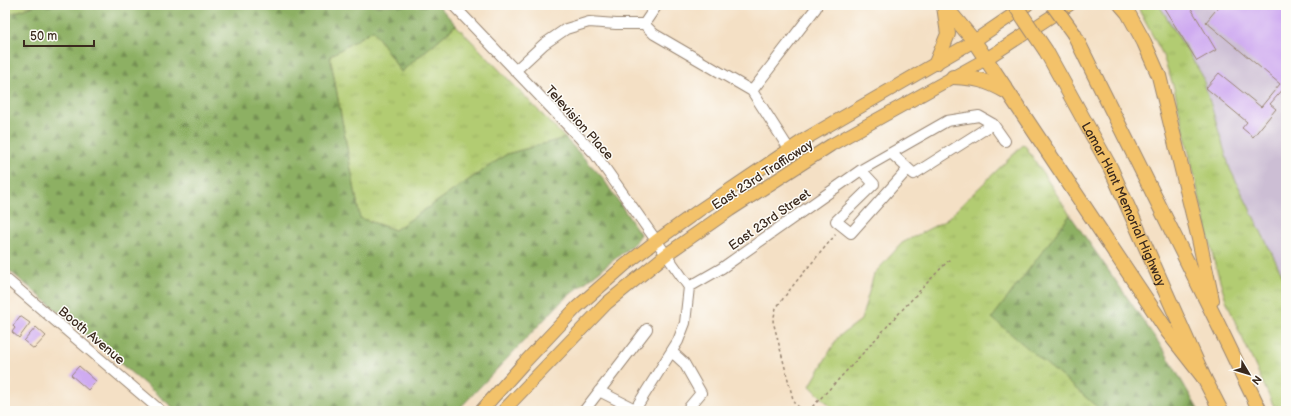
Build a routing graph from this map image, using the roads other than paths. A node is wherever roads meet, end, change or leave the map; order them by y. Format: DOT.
graph roads {
  1 [pos="453,5"];
  2 [pos="657,5"];
  3 [pos="816,5"];
  4 [pos="944,5"];
  5 [pos="1015,5"];
  6 [pos="1027,5"];
  7 [pos="1053,5"];
  8 [pos="1069,5"];
  9 [pos="1126,8"];
  10 [pos="644,24"];
  11 [pos="974,41"];
  12 [pos="986,59"];
  13 [pos="936,63"];
  14 [pos="515,71"];
  15 [pos="953,77"];
  16 [pos="752,91"];
  17 [pos="1009,93"];
  18 [pos="993,124"];
  19 [pos="1005,141"];
  20 [pos="789,149"];
  21 [pos="891,153"];
  22 [pos="908,169"];
  23 [pos="861,170"];
  24 [pos="656,241"];
  25 [pos="667,254"];
  26 [pos="5,278"];
  27 [pos="689,287"];
  28 [pos="1215,318"];
  29 [pos="647,329"];
  30 [pos="672,352"];
  31 [pos="1204,378"];
  32 [pos="599,391"];
  33 [pos="635,410"];
  34 [pos="161,411"];
  35 [pos="482,411"];
  36 [pos="504,411"];
  37 [pos="584,411"];
  38 [pos="686,411"];
  39 [pos="1221,411"];
  40 [pos="1260,411"];
  1 -- 14 [label="street, Television Place"];
  2 -- 10 [label="street"];
  3 -- 16 [label="street"];
  4 -- 11 [label="highway"];
  4 -- 13 [label="highway"];
  5 -- 31 [label="highway, Lamar Hunt Memorial Highway, bridge"];
  6 -- 11 [label="main road, East 23rd Trafficway"];
  7 -- 28 [label="highway, bridge"];
  8 -- 12 [label="main road, East 23rd Trafficway"];
  9 -- 28 [label="highway"];
  10 -- 14 [label="street"];
  10 -- 16 [label="street"];
  11 -- 12 [label="highway"];
  11 -- 13 [label="main road, East 23rd Trafficway"];
  12 -- 15 [label="main road, East 23rd Trafficway"];
  12 -- 17 [label="highway"];
  13 -- 20 [label="main road, East 23rd Trafficway"];
  14 -- 24 [label="street, Television Place"];
  15 -- 17 [label="highway"];
  15 -- 25 [label="main road, East 23rd Trafficway"];
  16 -- 20 [label="street"];
  17 -- 31 [label="highway"];
  18 -- 19 [label="street"];
  18 -- 21 [label="street, East 23rd Street"];
  18 -- 22 [label="street"];
  20 -- 24 [label="main road, East 23rd Trafficway"];
  21 -- 22 [label="street"];
  21 -- 23 [label="street, East 23rd Street"];
  22 -- 23 [label="street"];
  23 -- 27 [label="street, East 23rd Street"];
  24 -- 25 [label="street, Television Place"];
  24 -- 35 [label="main road, East 23rd Trafficway"];
  25 -- 27 [label="street, Television Place"];
  25 -- 36 [label="main road, East 23rd Trafficway"];
  26 -- 34 [label="street, Booth Avenue"];
  27 -- 30 [label="street"];
  28 -- 40 [label="highway"];
  29 -- 32 [label="street"];
  30 -- 33 [label="street"];
  30 -- 38 [label="street"];
  31 -- 39 [label="highway, Lamar Hunt Memorial Highway"];
  32 -- 33 [label="street"];
  32 -- 37 [label="street"];
}
